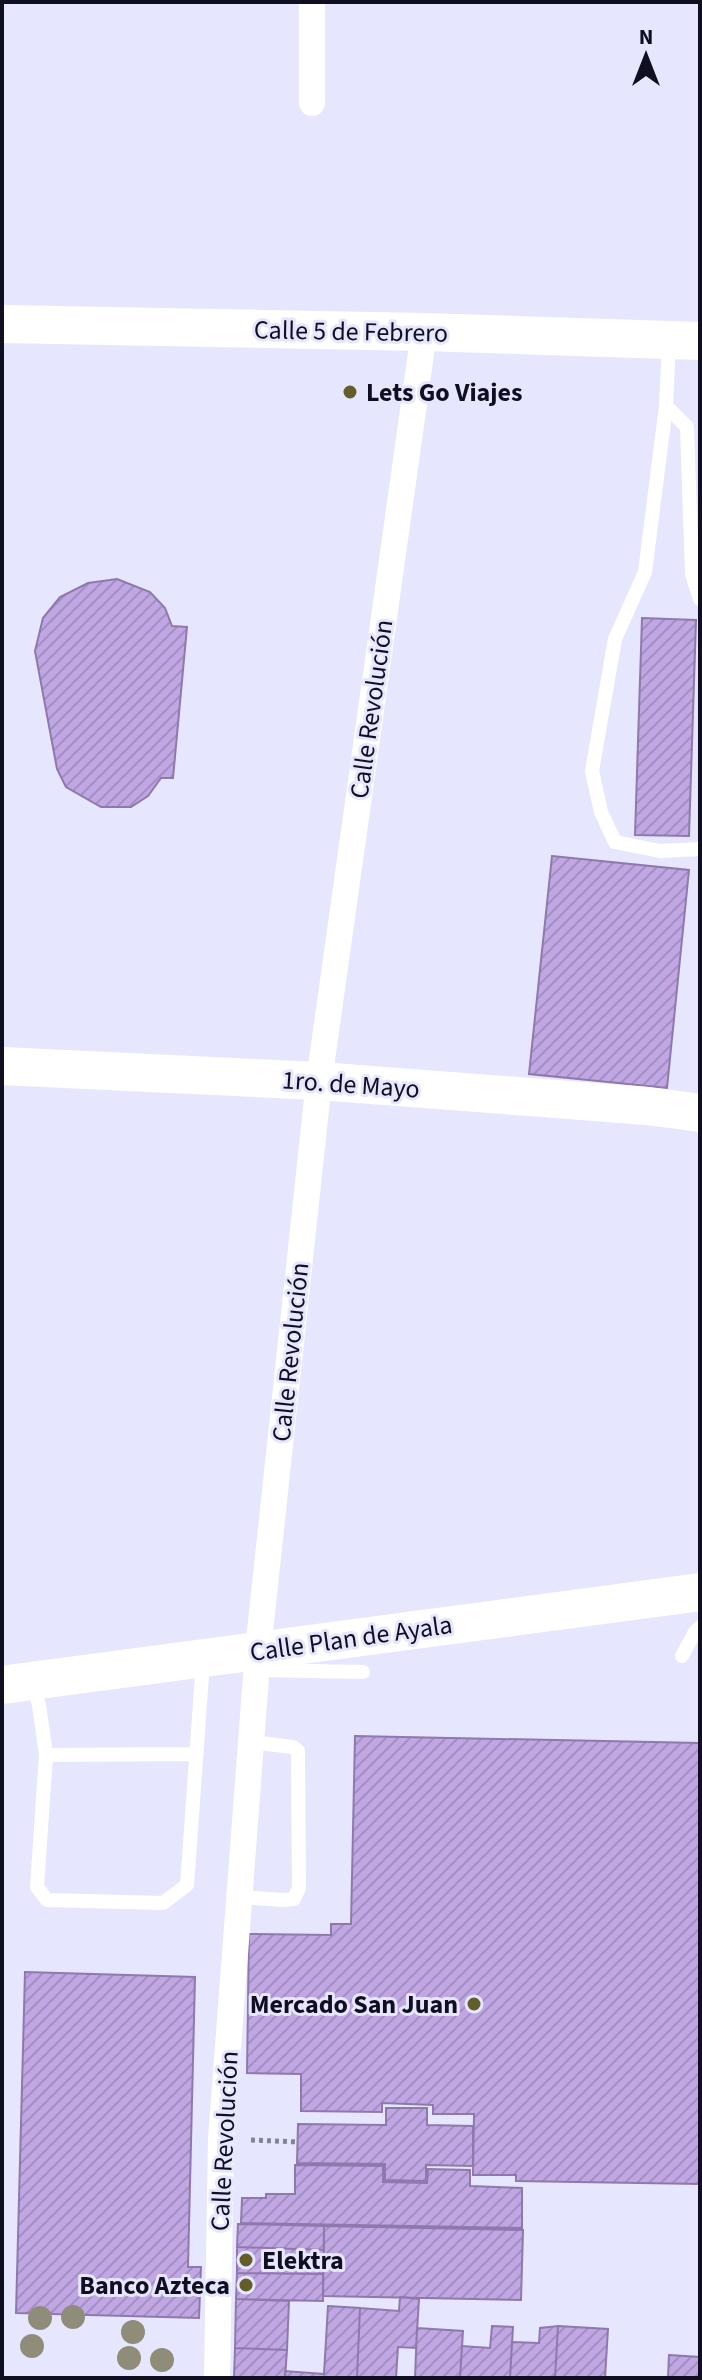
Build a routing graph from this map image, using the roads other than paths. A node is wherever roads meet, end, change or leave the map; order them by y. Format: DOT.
graph roads {
  1 [pos="312,2"];
  2 [pos="312,103"];
  3 [pos="2,324"];
  4 [pos="424,332"];
  5 [pos="685,341"];
  6 [pos="666,406"];
  7 [pos="700,599"];
  8 [pos="700,849"];
  9 [pos="2,1066"];
  10 [pos="319,1081"];
  11 [pos="700,1113"];
  12 [pos="700,1592"];
  13 [pos="700,1627"];
  14 [pos="682,1656"];
  15 [pos="203,1658"];
  16 [pos="258,1660"];
  17 [pos="363,1672"];
  18 [pos="17,1683"];
  19 [pos="251,1742"];
  20 [pos="196,1754"];
  21 [pos="46,1755"];
  22 [pos="240,1897"];
  23 [pos="217,2378"];
  1 -- 2 [label="street"];
  3 -- 4 [label="street, Calle 5 de Febrero"];
  4 -- 5 [label="street, Calle 5 de Febrero"];
  4 -- 10 [label="street, Calle Revolución"];
  5 -- 6 [label="lane"];
  6 -- 7 [label="lane"];
  6 -- 8 [label="lane"];
  9 -- 10 [label="street, 1ro. de Mayo"];
  10 -- 11 [label="street, 1ro. de Mayo"];
  10 -- 16 [label="street, Calle Revolución"];
  12 -- 16 [label="street, Calle Plan de Ayala"];
  13 -- 14 [label="lane"];
  15 -- 16 [label="street, Calle Plan de Ayala"];
  15 -- 18 [label="street, Calle Plan de Ayala"];
  15 -- 20 [label="lane"];
  16 -- 17 [label="lane"];
  16 -- 19 [label="street, Calle Revolución"];
  18 -- 21 [label="lane"];
  19 -- 22 [label="street, Calle Revolución"];
  19 -- 22 [label="lane"];
  20 -- 21 [label="lane"];
  20 -- 21 [label="lane"];
  22 -- 23 [label="street, Calle Revolución"];
}
